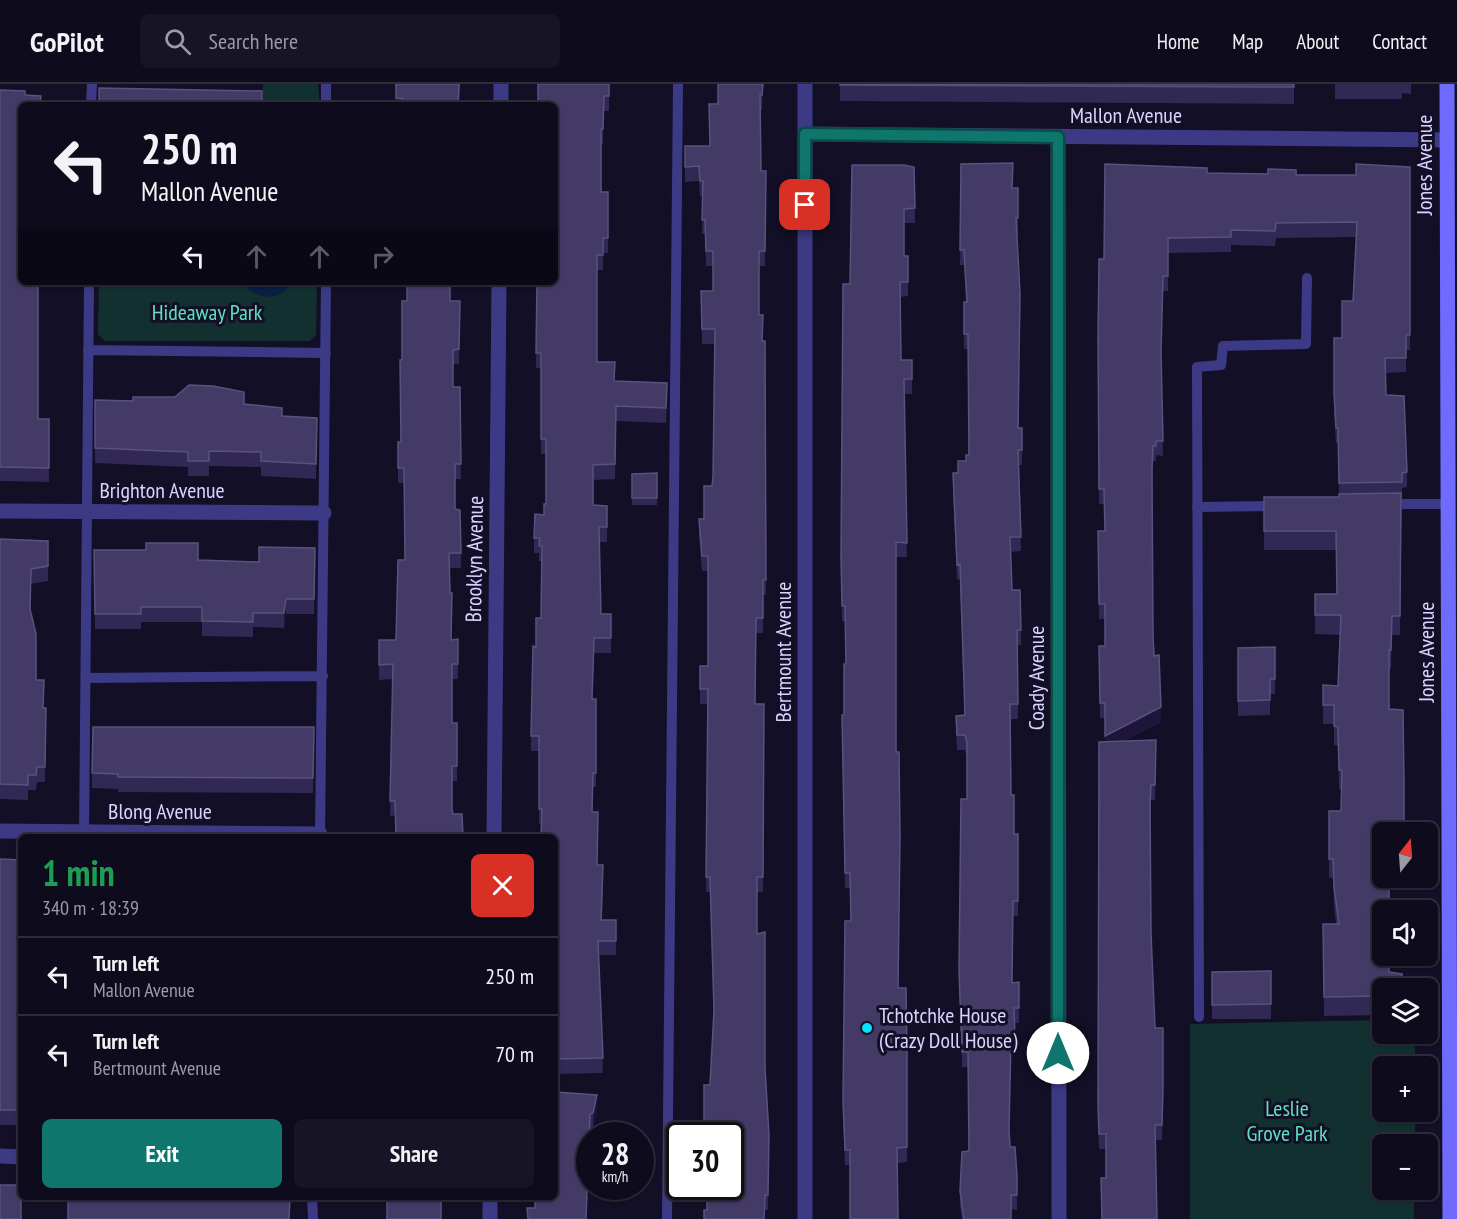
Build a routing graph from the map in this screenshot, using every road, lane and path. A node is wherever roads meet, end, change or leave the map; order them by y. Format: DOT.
graph roads {
  1 [pos="92,84"];
  2 [pos="326,84"];
  3 [pos="501,84"];
  4 [pos="678,84"];
  5 [pos="806,84"];
  6 [pos="1447,84"];
  7 [pos="92,102"];
  8 [pos="326,102"];
  9 [pos="501,102"];
  10 [pos="805,134"];
  11 [pos="1058,137"];
  12 [pos="1447,140"];
  13 [pos="1307,278"];
  14 [pos="89,285"];
  15 [pos="326,285"];
  16 [pos="499,285"];
  17 [pos="88,350"];
  18 [pos="326,353"];
  19 [pos="1448,504"];
  20 [pos="1373,505"];
  21 [pos="1291,506"];
  22 [pos="1197,507"];
  23 [pos="0,511"];
  24 [pos="88,512"];
  25 [pos="324,513"];
  26 [pos="323,676"];
  27 [pos="87,678"];
  28 [pos="0,831"];
  29 [pos="63,834"];
  30 [pos="84,834"];
  31 [pos="321,834"];
  32 [pos="494,834"];
  33 [pos="1199,1017"];
  34 [pos="0,1156"];
  35 [pos="18,1157"];
  36 [pos="312,1200"];
  37 [pos="490,1200"];
  38 [pos="313,1219"];
  39 [pos="490,1219"];
  40 [pos="667,1219"];
  41 [pos="805,1219"];
  42 [pos="1059,1219"];
  43 [pos="1450,1219"];
  1 -- 7 [label="lane"];
  2 -- 8 [label="lane"];
  3 -- 9 [label="street"];
  4 -- 40 [label="lane"];
  5 -- 10 [label="street, Bertmount Avenue"];
  6 -- 12 [label="street, Jones Avenue"];
  10 -- 11 [label="street, Mallon Avenue"];
  10 -- 41 [label="street, Bertmount Avenue"];
  11 -- 12 [label="street, Mallon Avenue"];
  11 -- 42 [label="street, Coady Avenue"];
  12 -- 19 [label="street, Jones Avenue"];
  13 -- 22 [label="lane"];
  14 -- 17 [label="lane"];
  15 -- 18 [label="lane"];
  16 -- 32 [label="street, Brooklyn Avenue"];
  17 -- 18 [label="lane"];
  17 -- 24 [label="lane"];
  18 -- 25 [label="lane"];
  19 -- 20 [label="lane"];
  19 -- 43 [label="street, Jones Avenue"];
  21 -- 22 [label="lane"];
  22 -- 33 [label="lane"];
  23 -- 24 [label="street, Brighton Avenue"];
  24 -- 25 [label="street, Brighton Avenue"];
  24 -- 27 [label="lane"];
  25 -- 26 [label="lane"];
  26 -- 27 [label="lane"];
  26 -- 31 [label="lane"];
  27 -- 30 [label="lane"];
  28 -- 29 [label="street, Blong Avenue"];
  34 -- 35 [label="street"];
  36 -- 38 [label="lane"];
  37 -- 39 [label="street"];
}
